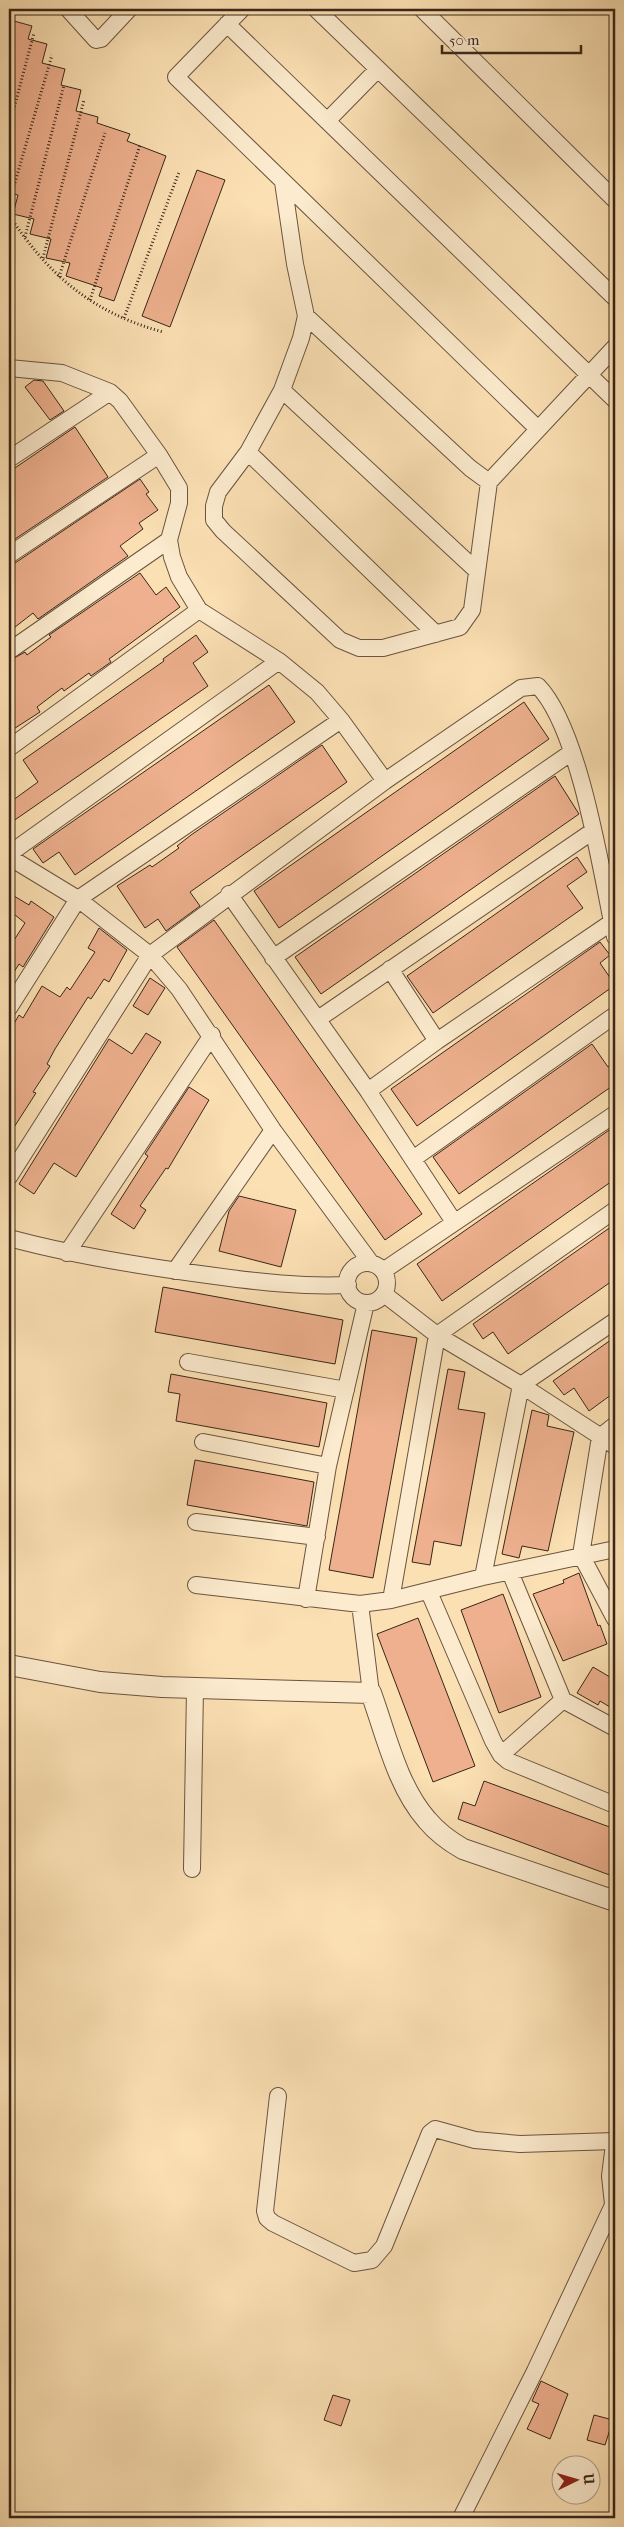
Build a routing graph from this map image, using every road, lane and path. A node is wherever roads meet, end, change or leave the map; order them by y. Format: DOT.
graph roads {
  1 [pos="68,9"];
  2 [pos="129,9"];
  3 [pos="242,9"];
  4 [pos="316,9"];
  5 [pos="422,9"];
  6 [pos="11,22"];
  7 [pos="227,24"];
  8 [pos="9,28"];
  9 [pos="34,33"];
  10 [pos="52,55"];
  11 [pos="378,69"];
  12 [pos="64,86"];
  13 [pos="84,100"];
  14 [pos="327,121"];
  15 [pos="9,128"];
  16 [pos="105,134"];
  17 [pos="140,145"];
  18 [pos="179,172"];
  19 [pos="283,182"];
  20 [pos="615,200"];
  21 [pos="9,203"];
  22 [pos="9,215"];
  23 [pos="25,238"];
  24 [pos="42,259"];
  25 [pos="59,278"];
  26 [pos="615,298"];
  27 [pos="90,300"];
  28 [pos="306,316"];
  29 [pos="124,318"];
  30 [pos="164,332"];
  31 [pos="615,346"];
  32 [pos="9,368"];
  33 [pos="590,375"];
  34 [pos="282,390"];
  35 [pos="110,392"];
  36 [pos="615,400"];
  37 [pos="538,429"];
  38 [pos="248,452"];
  39 [pos="160,455"];
  40 [pos="9,459"];
  41 [pos="489,482"];
  42 [pos="169,540"];
  43 [pos="9,555"];
  44 [pos="477,571"];
  45 [pos="200,610"];
  46 [pos="436,634"];
  47 [pos="9,651"];
  48 [pos="279,661"];
  49 [pos="341,720"];
  50 [pos="9,748"];
  51 [pos="572,752"];
  52 [pos="385,781"];
  53 [pos="593,831"];
  54 [pos="9,856"];
  55 [pos="229,894"];
  56 [pos="78,899"];
  57 [pos="614,929"];
  58 [pos="150,955"];
  59 [pos="273,958"];
  60 [pos="390,969"];
  61 [pos="9,1008"];
  62 [pos="615,1015"];
  63 [pos="318,1019"];
  64 [pos="212,1035"];
  65 [pos="437,1041"];
  66 [pos="368,1091"];
  67 [pos="615,1114"];
  68 [pos="273,1130"];
  69 [pos="413,1160"];
  70 [pos="9,1177"];
  71 [pos="615,1210"];
  72 [pos="454,1222"];
  73 [pos="9,1238"];
  74 [pos="67,1253"];
  75 [pos="377,1267"];
  76 [pos="175,1271"];
  77 [pos="348,1285"];
  78 [pos="384,1294"];
  79 [pos="366,1303"];
  80 [pos="615,1320"];
  81 [pos="437,1335"];
  82 [pos="188,1362"];
  83 [pos="521,1385"];
  84 [pos="346,1390"];
  85 [pos="615,1425"];
  86 [pos="600,1437"];
  87 [pos="203,1442"];
  88 [pos="615,1446"];
  89 [pos="328,1466"];
  90 [pos="196,1522"];
  91 [pos="317,1537"];
  92 [pos="615,1549"];
  93 [pos="581,1555"];
  94 [pos="510,1572"];
  95 [pos="483,1577"];
  96 [pos="196,1585"];
  97 [pos="429,1592"];
  98 [pos="306,1599"];
  99 [pos="391,1600"];
  100 [pos="360,1604"];
  101 [pos="615,1619"];
  102 [pos="9,1665"];
  103 [pos="196,1688"];
  104 [pos="371,1693"];
  105 [pos="563,1700"];
  106 [pos="615,1728"];
  107 [pos="501,1754"];
  108 [pos="615,1805"];
  109 [pos="192,1870"];
  110 [pos="615,1901"];
  111 [pos="278,2096"];
  112 [pos="615,2141"];
  113 [pos="615,2152"];
  114 [pos="615,2204"];
  115 [pos="461,2518"];
  1 -- 2 [label="street"];
  3 -- 7 [label="street"];
  4 -- 11 [label="street"];
  5 -- 20 [label="street"];
  6 -- 8 [label="path"];
  7 -- 14 [label="street"];
  7 -- 19 [label="street"];
  9 -- 15 [label="path"];
  10 -- 21 [label="path"];
  11 -- 14 [label="street"];
  11 -- 26 [label="street"];
  12 -- 23 [label="path"];
  13 -- 24 [label="path"];
  14 -- 33 [label="street"];
  16 -- 25 [label="path"];
  17 -- 27 [label="path"];
  18 -- 29 [label="path"];
  19 -- 28 [label="street"];
  19 -- 37 [label="street"];
  22 -- 23 [label="path"];
  23 -- 24 [label="path"];
  24 -- 25 [label="path"];
  25 -- 27 [label="path"];
  27 -- 29 [label="path"];
  28 -- 34 [label="street"];
  28 -- 41 [label="street"];
  29 -- 30 [label="path"];
  31 -- 33 [label="street"];
  32 -- 35 [label="street"];
  33 -- 36 [label="street"];
  33 -- 37 [label="street"];
  34 -- 38 [label="street"];
  34 -- 44 [label="street"];
  35 -- 39 [label="street"];
  35 -- 40 [label="street"];
  37 -- 41 [label="street"];
  38 -- 46 [label="street"];
  38 -- 46 [label="street"];
  39 -- 42 [label="street"];
  39 -- 43 [label="street"];
  41 -- 44 [label="street"];
  42 -- 45 [label="street"];
  42 -- 47 [label="street"];
  44 -- 46 [label="street"];
  45 -- 48 [label="street"];
  45 -- 50 [label="street"];
  48 -- 49 [label="street"];
  48 -- 54 [label="street"];
  49 -- 52 [label="street"];
  49 -- 56 [label="street"];
  51 -- 52 [label="street"];
  51 -- 53 [label="street"];
  51 -- 59 [label="street"];
  52 -- 55 [label="street"];
  53 -- 57 [label="street"];
  53 -- 60 [label="street"];
  54 -- 56 [label="street"];
  55 -- 58 [label="street"];
  55 -- 59 [label="street"];
  56 -- 58 [label="street"];
  56 -- 61 [label="street"];
  57 -- 65 [label="street"];
  58 -- 64 [label="street"];
  58 -- 70 [label="street"];
  59 -- 63 [label="street"];
  60 -- 63 [label="street"];
  60 -- 65 [label="street"];
  62 -- 69 [label="street"];
  63 -- 66 [label="street"];
  64 -- 68 [label="street"];
  64 -- 74 [label="street"];
  65 -- 66 [label="street"];
  66 -- 69 [label="street"];
  67 -- 72 [label="street"];
  68 -- 75 [label="street"];
  68 -- 76 [label="street"];
  69 -- 72 [label="street"];
  71 -- 81 [label="street"];
  72 -- 75 [label="street"];
  73 -- 74 [label="street"];
  74 -- 76 [label="street"];
  75 -- 77 [label="street"];
  75 -- 78 [label="street"];
  76 -- 77 [label="street"];
  77 -- 79 [label="street"];
  78 -- 79 [label="street"];
  78 -- 81 [label="street"];
  79 -- 84 [label="street"];
  80 -- 83 [label="street"];
  81 -- 83 [label="street"];
  81 -- 99 [label="street"];
  82 -- 84 [label="street"];
  83 -- 86 [label="street"];
  83 -- 95 [label="street"];
  84 -- 89 [label="street"];
  85 -- 86 [label="street"];
  86 -- 88 [label="street"];
  86 -- 93 [label="street"];
  87 -- 89 [label="street"];
  89 -- 91 [label="street"];
  90 -- 91 [label="street"];
  91 -- 98 [label="street"];
  92 -- 93 [label="street"];
  93 -- 94 [label="street"];
  93 -- 101 [label="street"];
  94 -- 95 [label="street"];
  94 -- 105 [label="street"];
  95 -- 97 [label="street"];
  96 -- 98 [label="street"];
  97 -- 99 [label="street"];
  97 -- 107 [label="street"];
  98 -- 100 [label="street"];
  99 -- 100 [label="street"];
  100 -- 104 [label="street"];
  102 -- 103 [label="street"];
  103 -- 104 [label="street"];
  103 -- 109 [label="street"];
  104 -- 110 [label="street"];
  105 -- 106 [label="street"];
  105 -- 107 [label="street"];
  107 -- 108 [label="street"];
  111 -- 112 [label="street"];
  113 -- 114 [label="street"];
  114 -- 115 [label="street"];
}
